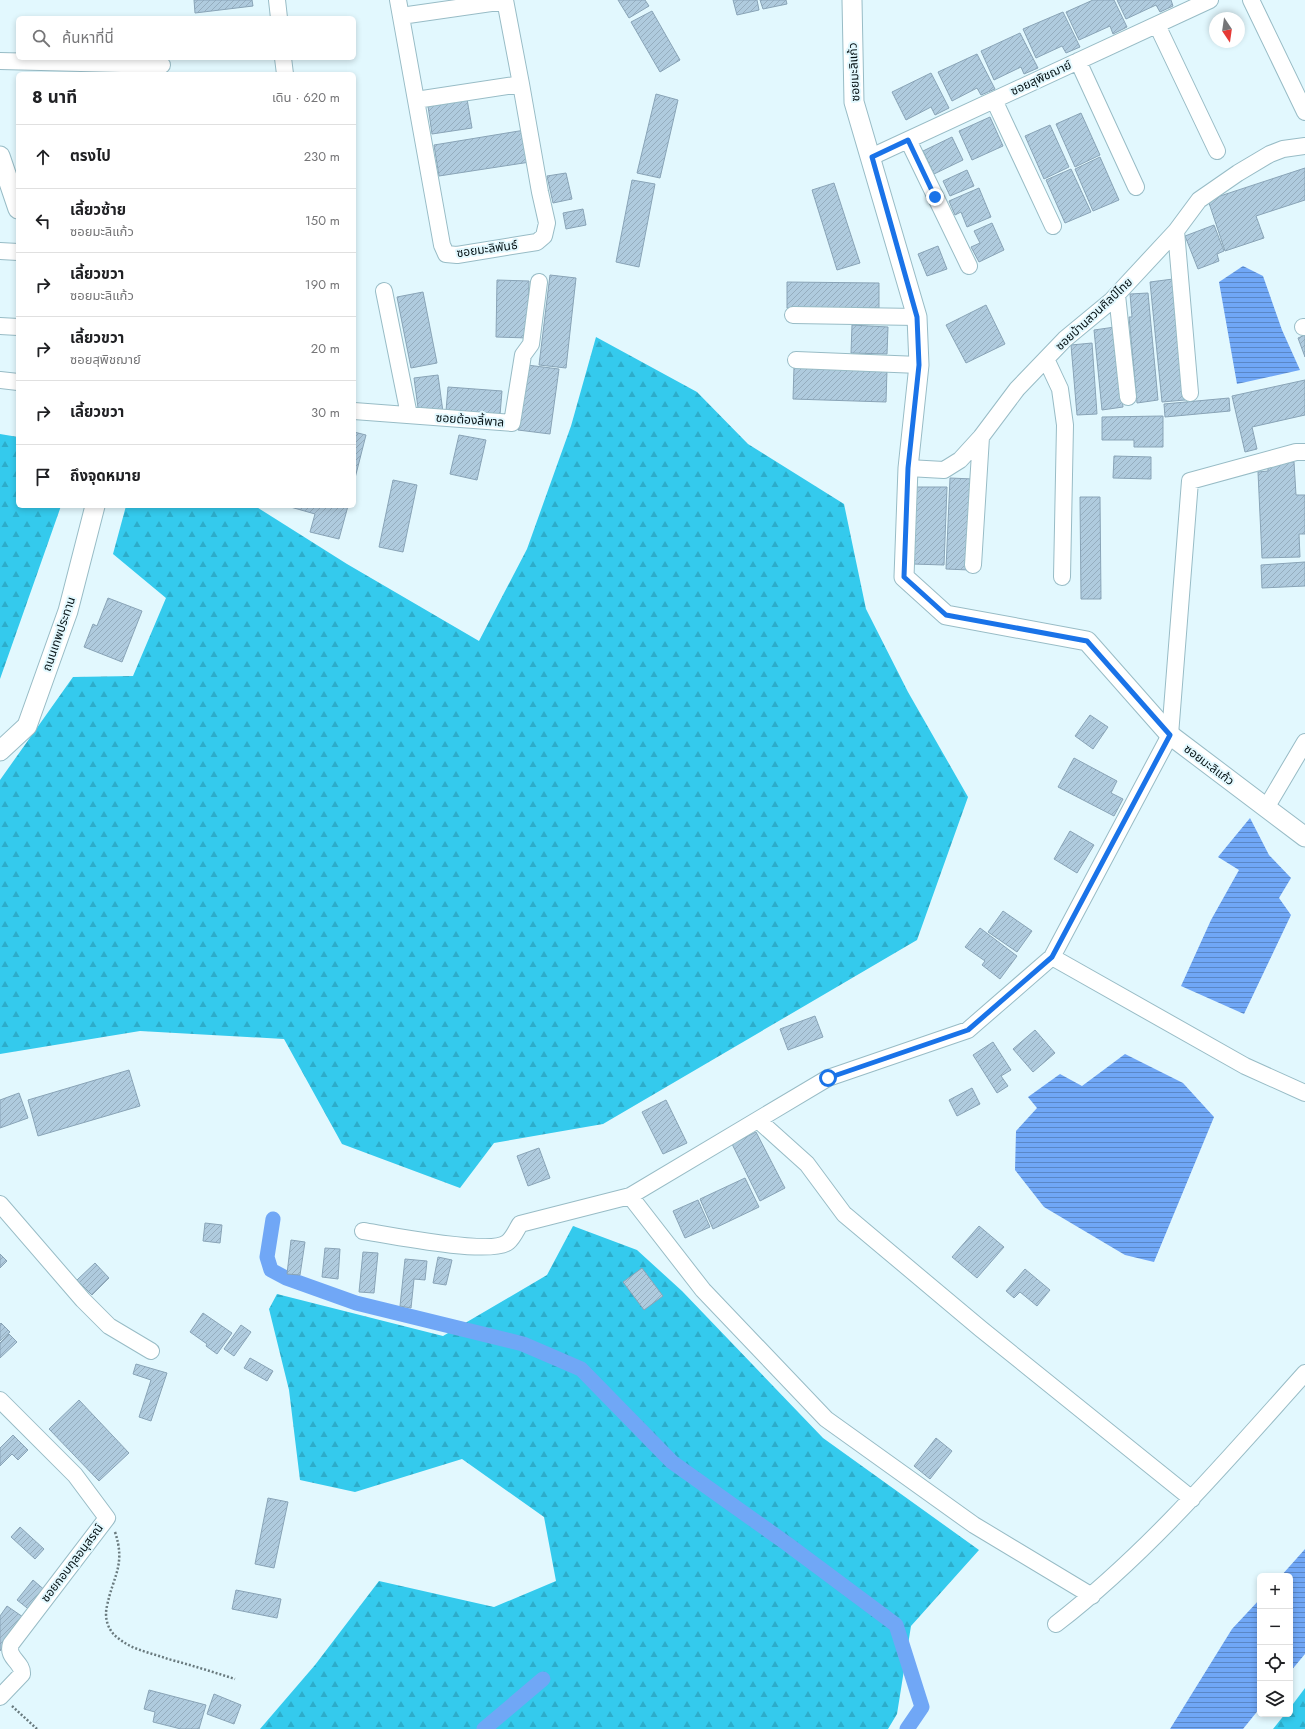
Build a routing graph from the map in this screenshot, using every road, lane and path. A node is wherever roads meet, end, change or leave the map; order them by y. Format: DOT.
graph roads {
  1 [pos="277,0"];
  2 [pos="398,0"];
  3 [pos="852,0"];
  4 [pos="1210,0"];
  5 [pos="1251,0"];
  6 [pos="505,1"];
  7 [pos="279,16"];
  8 [pos="401,16"];
  9 [pos="1157,25"];
  10 [pos="283,60"];
  11 [pos="0,61"];
  12 [pos="1078,61"];
  13 [pos="162,65"];
  14 [pos="285,72"];
  15 [pos="522,84"];
  16 [pos="416,100"];
  17 [pos="994,100"];
  18 [pos="1305,112"];
  19 [pos="908,140"];
  20 [pos="1305,146"];
  21 [pos="1217,151"];
  22 [pos="0,156"];
  23 [pos="872,157"];
  24 [pos="1136,187"];
  25 [pos="16,203"];
  26 [pos="1053,226"];
  27 [pos="1176,232"];
  28 [pos="0,251"];
  29 [pos="16,252"];
  30 [pos="969,266"];
  31 [pos="540,282"];
  32 [pos="384,291"];
  33 [pos="1117,295"];
  34 [pos="793,315"];
  35 [pos="917,317"];
  36 [pos="0,326"];
  37 [pos="16,327"];
  38 [pos="1046,359"];
  39 [pos="796,360"];
  40 [pos="919,365"];
  41 [pos="0,380"];
  42 [pos="16,382"];
  43 [pos="1190,393"];
  44 [pos="1128,397"];
  45 [pos="356,411"];
  46 [pos="409,415"];
  47 [pos="981,437"];
  48 [pos="1305,452"];
  49 [pos="908,468"];
  50 [pos="94,508"];
  51 [pos="973,565"];
  52 [pos="1062,577"];
  53 [pos="1170,735"];
  54 [pos="1305,742"];
  55 [pos="0,751"];
  56 [pos="1266,808"];
  57 [pos="1305,837"];
  58 [pos="1052,957"];
  59 [pos="1305,1093"];
  60 [pos="758,1120"];
  61 [pos="630,1196"];
  62 [pos="2,1211"];
  63 [pos="363,1231"];
  64 [pos="151,1351"];
  65 [pos="1305,1373"];
  66 [pos="0,1400"];
  67 [pos="1192,1499"];
  68 [pos="107,1518"];
  69 [pos="1092,1596"];
  70 [pos="1056,1624"];
  71 [pos="236,1679"];
  72 [pos="1,1696"];
  73 [pos="37,1729"];
  1 -- 7 [label="street"];
  2 -- 8 [label="street, ซอยมะลิพันธ์"];
  3 -- 23 [label="street, ซอยมะลิแก้ว"];
  4 -- 9 [label="street, ซอยสุพิชฌาย์"];
  5 -- 18 [label="street"];
  6 -- 8 [label="street"];
  6 -- 15 [label="street, ซอยมะลิพันธ์"];
  8 -- 16 [label="street, ซอยมะลิพันธ์"];
  9 -- 12 [label="street, ซอยสุพิชฌาย์"];
  9 -- 21 [label="street"];
  10 -- 14 [label="street"];
  11 -- 13 [label="street"];
  12 -- 17 [label="street, ซอยสุพิชฌาย์"];
  12 -- 24 [label="street"];
  15 -- 16 [label="street"];
  15 -- 16 [label="street, ซอยมะลิพันธ์"];
  17 -- 19 [label="street, ซอยสุพิชฌาย์"];
  17 -- 26 [label="street"];
  19 -- 23 [label="street, ซอยสุพิชฌาย์"];
  19 -- 30 [label="street"];
  20 -- 27 [label="street, ซอยบ้านสวนศิลป์ไทย"];
  22 -- 25 [label="street"];
  23 -- 35 [label="street, ซอยมะลิแก้ว"];
  27 -- 33 [label="street, ซอยบ้านสวนศิลป์ไทย"];
  27 -- 43 [label="street"];
  28 -- 29 [label="street"];
  31 -- 46 [label="street, ซอยต้องลี้พาล"];
  32 -- 46 [label="street"];
  33 -- 38 [label="street, ซอยบ้านสวนศิลป์ไทย"];
  33 -- 44 [label="street"];
  34 -- 35 [label="street"];
  35 -- 40 [label="street, ซอยมะลิแก้ว"];
  36 -- 37 [label="street"];
  38 -- 47 [label="street, ซอยบ้านสวนศิลป์ไทย"];
  38 -- 52 [label="street"];
  39 -- 40 [label="street"];
  40 -- 49 [label="street, ซอยมะลิแก้ว"];
  41 -- 42 [label="street"];
  45 -- 46 [label="street, ซอยต้องลี้พาล"];
  47 -- 49 [label="street, ซอยบ้านสวนศิลป์ไทย"];
  47 -- 51 [label="street"];
  48 -- 53 [label="street"];
  49 -- 53 [label="street, ซอยมะลิแก้ว"];
  50 -- 55 [label="street, ถนนเทพประทาน"];
  53 -- 56 [label="street, ซอยมะลิแก้ว"];
  53 -- 58 [label="street"];
  54 -- 56 [label="street"];
  56 -- 57 [label="street, ซอยมะลิแก้ว"];
  58 -- 59 [label="street"];
  58 -- 60 [label="street"];
  60 -- 61 [label="street"];
  60 -- 67 [label="street"];
  61 -- 63 [label="street"];
  61 -- 69 [label="street"];
  62 -- 64 [label="street"];
  65 -- 67 [label="street"];
  66 -- 68 [label="street, ซอยกอบกุลอนุสรณ์"];
  67 -- 69 [label="street"];
  68 -- 71 [label="path"];
  68 -- 72 [label="street, ซอยกอบกุลอนุสรณ์"];
  69 -- 70 [label="street"];
  72 -- 73 [label="path"];
}
